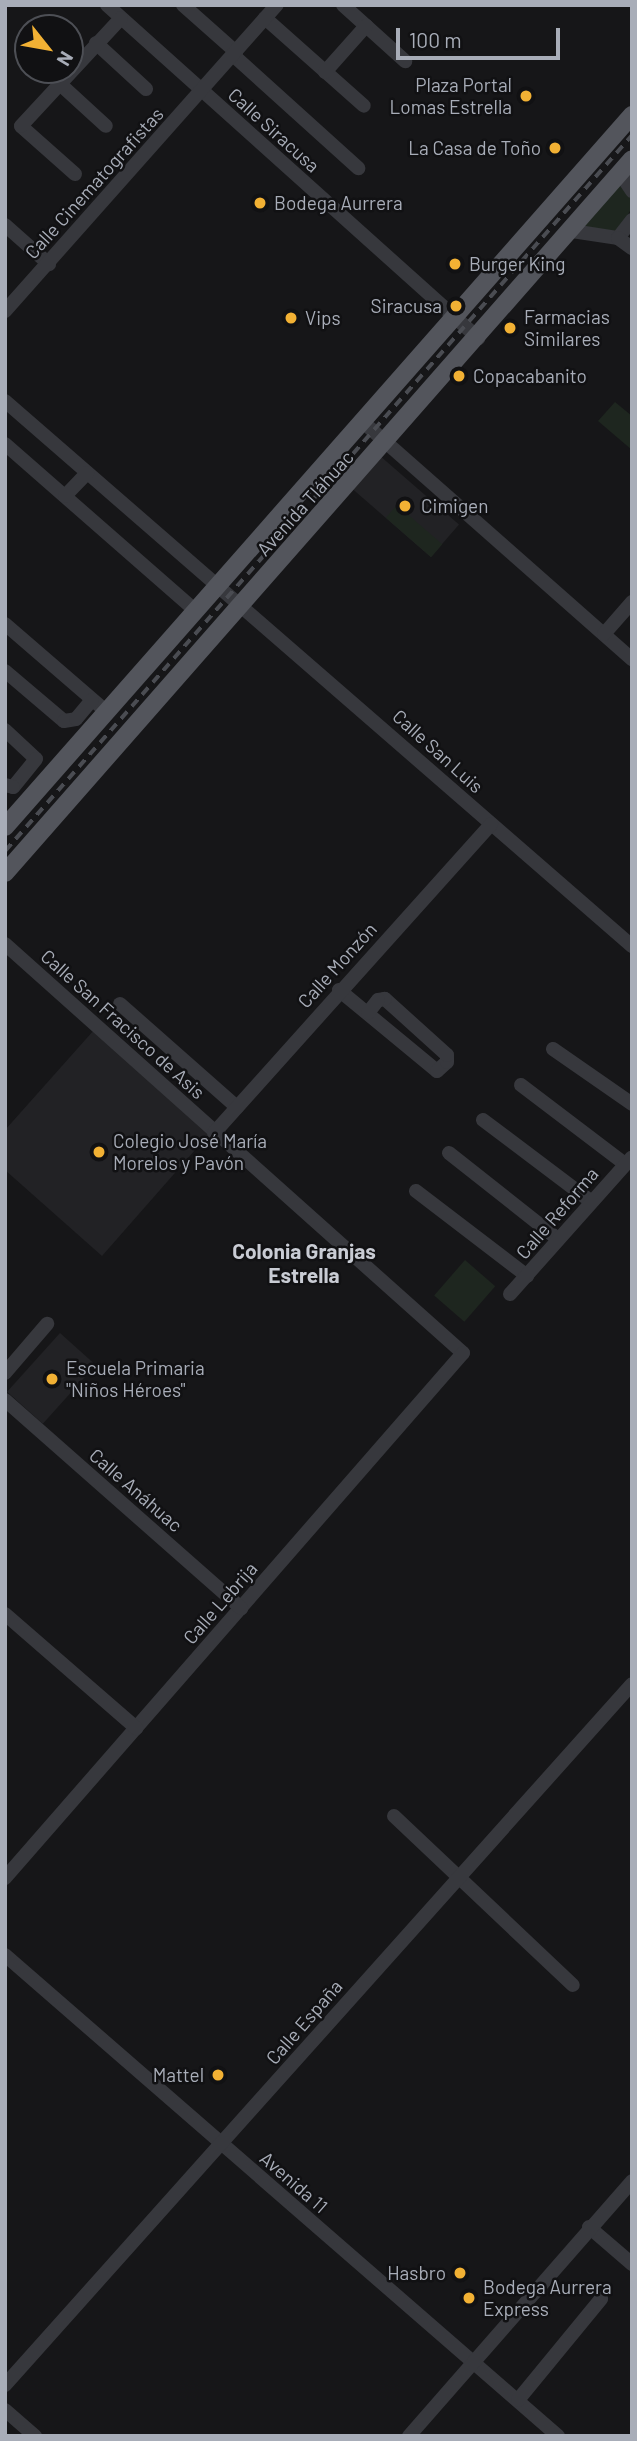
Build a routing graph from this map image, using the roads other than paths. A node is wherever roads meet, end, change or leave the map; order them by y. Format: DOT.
graph roads {
  1 [pos="107,5"];
  2 [pos="183,5"];
  3 [pos="277,5"];
  4 [pos="343,5"];
  5 [pos="121,18"];
  6 [pos="265,18"];
  7 [pos="366,26"];
  8 [pos="96,43"];
  9 [pos="234,54"];
  10 [pos="84,57"];
  11 [pos="405,61"];
  12 [pos="326,72"];
  13 [pos="60,84"];
  14 [pos="206,86"];
  15 [pos="146,89"];
  16 [pos="364,106"];
  17 [pos="632,115"];
  18 [pos="106,127"];
  19 [pos="626,166"];
  20 [pos="358,168"];
  21 [pos="75,174"];
  22 [pos="632,191"];
  23 [pos="632,220"];
  24 [pos="5,225"];
  25 [pos="572,231"];
  26 [pos="618,237"];
  27 [pos="632,248"];
  28 [pos="48,264"];
  29 [pos="5,311"];
  30 [pos="453,316"];
  31 [pos="478,338"];
  32 [pos="5,401"];
  33 [pos="363,422"];
  34 [pos="386,443"];
  35 [pos="5,444"];
  36 [pos="87,473"];
  37 [pos="65,496"];
  38 [pos="216,588"];
  39 [pos="632,602"];
  40 [pos="243,605"];
  41 [pos="196,611"];
  42 [pos="5,624"];
  43 [pos="604,634"];
  44 [pos="632,659"];
  45 [pos="5,671"];
  46 [pos="92,700"];
  47 [pos="107,712"];
  48 [pos="5,730"];
  49 [pos="5,785"];
  50 [pos="491,824"];
  51 [pos="5,827"];
  52 [pos="5,873"];
  53 [pos="5,944"];
  54 [pos="632,946"];
  55 [pos="339,990"];
  56 [pos="120,1004"];
  57 [pos="368,1013"];
  58 [pos="553,1049"];
  59 [pos="520,1085"];
  60 [pos="632,1104"];
  61 [pos="237,1107"];
  62 [pos="483,1120"];
  63 [pos="214,1133"];
  64 [pos="449,1153"];
  65 [pos="628,1161"];
  66 [pos="416,1191"];
  67 [pos="592,1202"];
  68 [pos="558,1239"];
  69 [pos="527,1276"];
  70 [pos="510,1294"];
  71 [pos="47,1324"];
  72 [pos="463,1353"];
  73 [pos="5,1373"];
  74 [pos="5,1400"];
  75 [pos="242,1608"];
  76 [pos="5,1614"];
  77 [pos="632,1684"];
  78 [pos="136,1728"];
  79 [pos="394,1816"];
  80 [pos="5,1878"];
  81 [pos="457,1880"];
  82 [pos="5,1955"];
  83 [pos="573,1985"];
  84 [pos="221,2144"];
  85 [pos="630,2186"];
  86 [pos="589,2227"];
  87 [pos="632,2264"];
  88 [pos="601,2299"];
  89 [pos="474,2361"];
  90 [pos="5,2385"];
  91 [pos="518,2400"];
  92 [pos="5,2410"];
  93 [pos="35,2436"];
  94 [pos="409,2436"];
  95 [pos="558,2436"];
  1 -- 5 [label="street, Calle Siracusa"];
  2 -- 9 [label="street"];
  3 -- 6 [label="street, Calle Cinematografistas"];
  4 -- 7 [label="street"];
  5 -- 8 [label="street"];
  5 -- 14 [label="street, Calle Siracusa"];
  6 -- 9 [label="street, Calle Cinematografistas"];
  6 -- 12 [label="street"];
  7 -- 11 [label="street"];
  7 -- 12 [label="street"];
  8 -- 10 [label="street"];
  8 -- 15 [label="street"];
  9 -- 14 [label="street, Calle Cinematografistas"];
  9 -- 20 [label="street"];
  12 -- 16 [label="street"];
  13 -- 18 [label="street"];
  13 -- 21 [label="street"];
  14 -- 28 [label="street, Calle Cinematografistas"];
  14 -- 30 [label="street, Calle Siracusa"];
  17 -- 30 [label="main road, Avenida Tláhuac"];
  19 -- 22 [label="street"];
  19 -- 25 [label="main road, Avenida Tláhuac"];
  23 -- 26 [label="street"];
  24 -- 28 [label="street"];
  25 -- 26 [label="street"];
  25 -- 31 [label="main road, Avenida Tláhuac"];
  26 -- 27 [label="street"];
  28 -- 29 [label="street, Calle Cinematografistas"];
  30 -- 31 [label="street, Calle Siracusa"];
  30 -- 33 [label="main road, Avenida Tláhuac"];
  31 -- 34 [label="main road, Avenida Tláhuac"];
  32 -- 36 [label="street, Calle San Luis"];
  33 -- 34 [label="street"];
  33 -- 38 [label="main road, Avenida Tláhuac"];
  34 -- 40 [label="main road, Avenida Tláhuac"];
  34 -- 43 [label="street"];
  35 -- 37 [label="street"];
  36 -- 37 [label="street"];
  36 -- 38 [label="street, Calle San Luis"];
  37 -- 41 [label="street"];
  38 -- 40 [label="street, Calle San Luis"];
  38 -- 41 [label="main road, Avenida Tláhuac"];
  39 -- 43 [label="street"];
  40 -- 50 [label="street, Calle San Luis"];
  40 -- 52 [label="main road, Avenida Tláhuac"];
  41 -- 47 [label="main road, Avenida Tláhuac"];
  42 -- 46 [label="street"];
  43 -- 44 [label="street"];
  45 -- 46 [label="street"];
  46 -- 47 [label="street"];
  47 -- 51 [label="main road, Avenida Tláhuac"];
  48 -- 49 [label="street"];
  50 -- 54 [label="street, Calle San Luis"];
  50 -- 55 [label="street, Calle Monzón"];
  53 -- 63 [label="street, Calle San Fracisco de Asis"];
  55 -- 57 [label="street"];
  55 -- 61 [label="street, Calle Monzón"];
  56 -- 61 [label="street"];
  57 -- 57 [label="street"];
  58 -- 60 [label="street"];
  59 -- 65 [label="street"];
  61 -- 63 [label="street, Calle Monzón"];
  62 -- 67 [label="street"];
  63 -- 72 [label="street, Calle San Fracisco de Asis"];
  64 -- 68 [label="street"];
  65 -- 67 [label="street, Calle Reforma"];
  66 -- 69 [label="street"];
  67 -- 68 [label="street, Calle Reforma"];
  68 -- 69 [label="street, Calle Reforma"];
  69 -- 70 [label="street, Calle Reforma"];
  71 -- 73 [label="street"];
  72 -- 75 [label="street, Calle Lebrija"];
  74 -- 75 [label="street, Calle Anáhuac"];
  75 -- 78 [label="street, Calle Lebrija"];
  76 -- 78 [label="street"];
  77 -- 81 [label="street, Calle España"];
  78 -- 80 [label="street, Calle Lebrija"];
  79 -- 81 [label="street"];
  81 -- 83 [label="street"];
  81 -- 84 [label="street, Calle España"];
  82 -- 84 [label="street, Avenida 11"];
  84 -- 89 [label="street, Avenida 11"];
  84 -- 90 [label="street, Calle España"];
  85 -- 86 [label="street"];
  86 -- 87 [label="street"];
  86 -- 89 [label="street"];
  88 -- 91 [label="street"];
  89 -- 91 [label="street, Avenida 11"];
  89 -- 94 [label="street"];
  91 -- 95 [label="street, Avenida 11"];
  92 -- 93 [label="street"];
}
